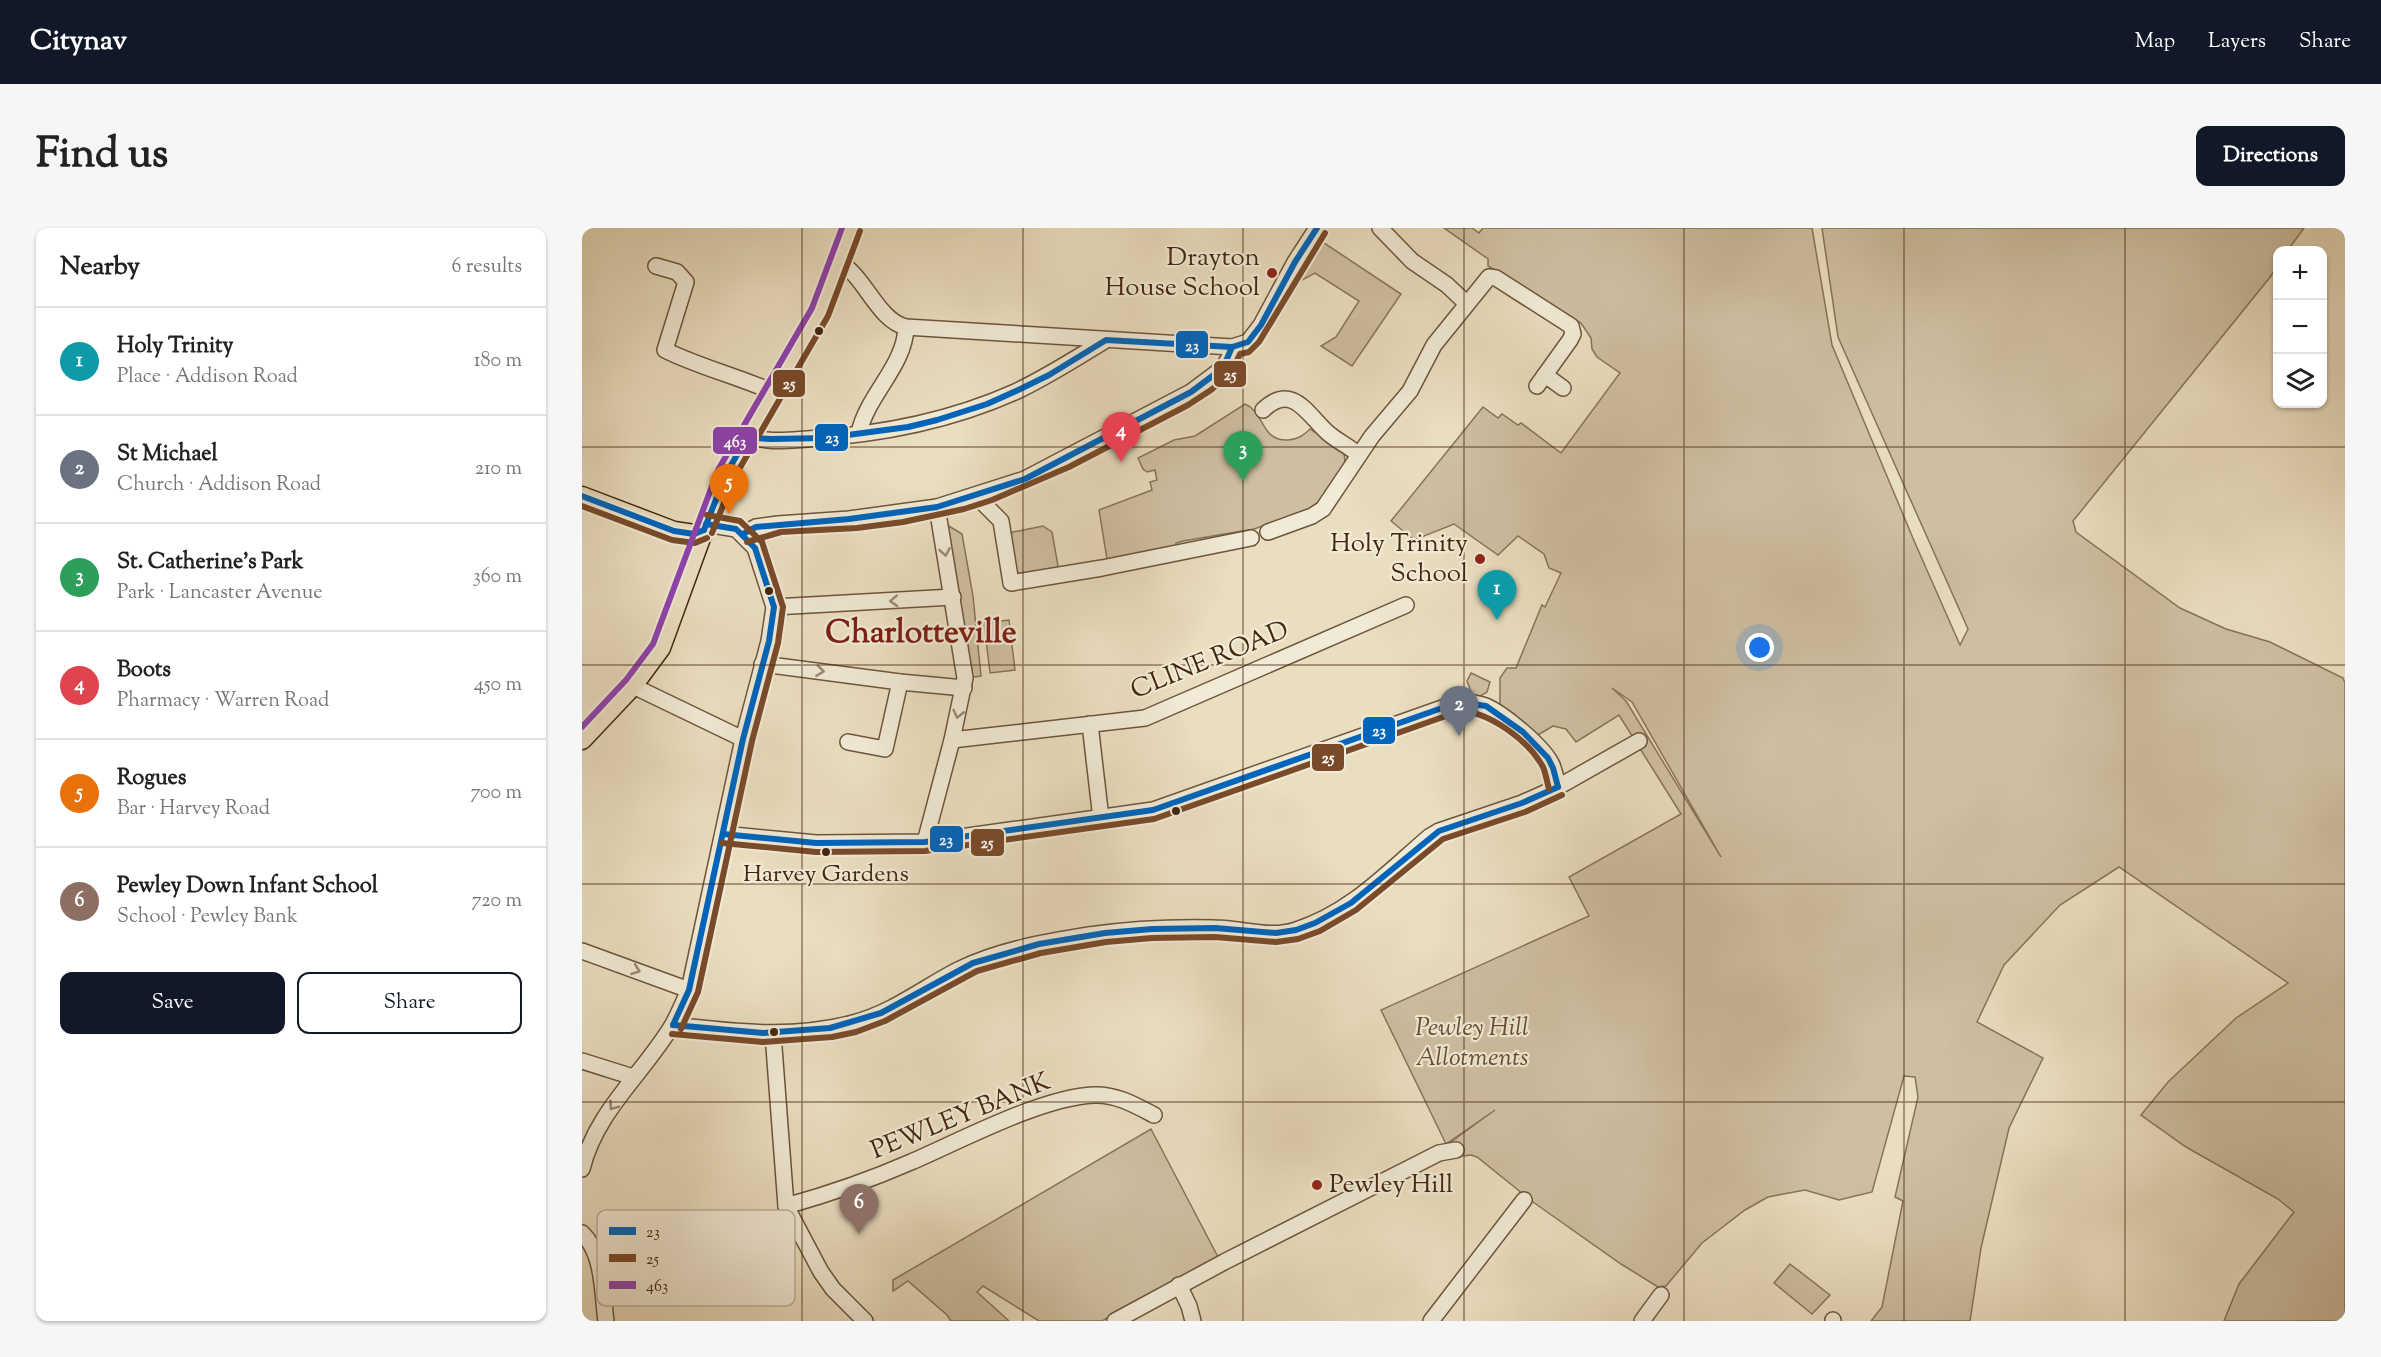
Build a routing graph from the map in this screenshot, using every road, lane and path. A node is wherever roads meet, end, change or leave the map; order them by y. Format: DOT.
graph roads {
  1 [pos="852,228"];
  2 [pos="1317,228"];
  3 [pos="1380,228"];
  4 [pos="839,262"];
  5 [pos="656,266"];
  6 [pos="1466,303"];
  7 [pos="906,327"];
  8 [pos="1106,340"];
  9 [pos="1232,347"];
  10 [pos="1563,388"];
  11 [pos="773,392"];
  12 [pos="1263,410"];
  13 [pos="859,433"];
  14 [pos="749,434"];
  15 [pos="1359,455"];
  16 [pos="980,495"];
  17 [pos="582,496"];
  18 [pos="937,507"];
  19 [pos="705,527"];
  20 [pos="1268,532"];
  21 [pos="743,534"];
  22 [pos="1251,538"];
  23 [pos="953,597"];
  24 [pos="1406,605"];
  25 [pos="774,607"];
  26 [pos="762,664"];
  27 [pos="900,682"];
  28 [pos="633,686"];
  29 [pos="964,688"];
  30 [pos="1090,724"];
  31 [pos="743,739"];
  32 [pos="582,740"];
  33 [pos="952,741"];
  34 [pos="1639,741"];
  35 [pos="848,742"];
  36 [pos="1558,788"];
  37 [pos="1101,819"];
  38 [pos="723,834"];
  39 [pos="925,842"];
  40 [pos="582,951"];
  41 [pos="689,990"];
  42 [pos="673,1024"];
  43 [pos="773,1034"];
  44 [pos="582,1061"];
  45 [pos="633,1077"];
  46 [pos="1154,1115"];
  47 [pos="1456,1150"];
  48 [pos="583,1159"];
  49 [pos="1524,1200"];
  50 [pos="786,1206"];
  51 [pos="788,1210"];
  52 [pos="795,1223"];
  53 [pos="582,1233"];
  54 [pos="582,1260"];
  55 [pos="597,1262"];
  56 [pos="597,1265"];
  57 [pos="1179,1285"];
  58 [pos="1660,1295"];
  59 [pos="604,1306"];
  60 [pos="606,1321"];
  61 [pos="865,1321"];
  62 [pos="1115,1321"];
  63 [pos="1193,1321"];
  64 [pos="1431,1321"];
  65 [pos="1642,1321"];
  1 -- 4 [label="main road"];
  2 -- 9 [label="street"];
  3 -- 6 [label="street"];
  4 -- 7 [label="street"];
  4 -- 11 [label="main road"];
  5 -- 11 [label="street"];
  6 -- 10 [label="street"];
  6 -- 15 [label="street"];
  7 -- 8 [label="street"];
  7 -- 13 [label="street"];
  8 -- 9 [label="street"];
  8 -- 13 [label="street"];
  9 -- 16 [label="street"];
  11 -- 14 [label="main road"];
  12 -- 15 [label="street"];
  13 -- 14 [label="street"];
  14 -- 19 [label="main road"];
  15 -- 20 [label="street"];
  16 -- 18 [label="street"];
  16 -- 22 [label="street"];
  17 -- 19 [label="main road"];
  18 -- 21 [label="street"];
  18 -- 23 [label="street, one-way"];
  19 -- 21 [label="street"];
  19 -- 28 [label="main road"];
  21 -- 25 [label="street"];
  23 -- 25 [label="street, one-way"];
  23 -- 29 [label="street"];
  24 -- 30 [label="street, CLINE ROAD"];
  25 -- 26 [label="street"];
  26 -- 27 [label="street, one-way"];
  26 -- 31 [label="street"];
  27 -- 29 [label="street"];
  27 -- 35 [label="street"];
  28 -- 31 [label="street"];
  28 -- 32 [label="main road"];
  29 -- 33 [label="street, one-way"];
  30 -- 33 [label="street, CLINE ROAD"];
  30 -- 37 [label="street"];
  31 -- 38 [label="street"];
  33 -- 39 [label="street"];
  34 -- 36 [label="street"];
  36 -- 37 [label="street"];
  36 -- 43 [label="street"];
  37 -- 39 [label="street"];
  38 -- 39 [label="street"];
  38 -- 41 [label="street"];
  40 -- 41 [label="street, one-way"];
  41 -- 42 [label="street"];
  42 -- 43 [label="street"];
  42 -- 45 [label="street"];
  43 -- 50 [label="street"];
  44 -- 45 [label="street"];
  45 -- 48 [label="street, one-way"];
  46 -- 50 [label="street, PEWLEY BANK"];
  47 -- 57 [label="street"];
  49 -- 64 [label="street"];
  50 -- 51 [label="street"];
  52 -- 61 [label="street"];
  53 -- 55 [label="street"];
  54 -- 56 [label="street"];
  57 -- 62 [label="street"];
  57 -- 63 [label="street"];
  58 -- 65 [label="street"];
  59 -- 60 [label="street"];
}
